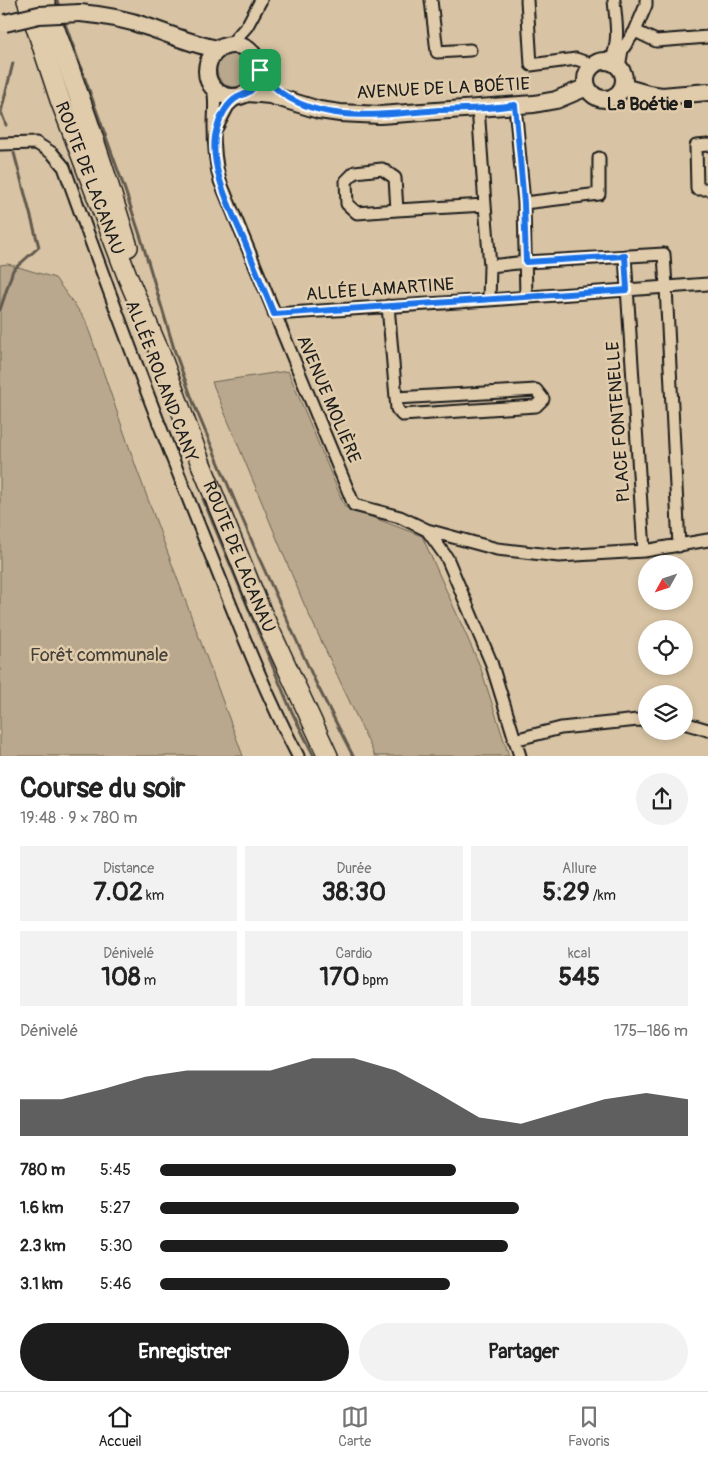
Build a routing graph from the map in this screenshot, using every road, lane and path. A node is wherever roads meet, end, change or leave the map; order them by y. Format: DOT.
graph roads {
  1 [pos="27,0"];
  2 [pos="44,0"];
  3 [pos="260,0"];
  4 [pos="431,0"];
  5 [pos="527,0"];
  6 [pos="614,0"];
  7 [pos="646,0"];
  8 [pos="2,24"];
  9 [pos="635,31"];
  10 [pos="175,37"];
  11 [pos="708,37"];
  12 [pos="225,47"];
  13 [pos="470,50"];
  14 [pos="594,65"];
  15 [pos="615,65"];
  16 [pos="207,70"];
  17 [pos="260,70"];
  18 [pos="213,87"];
  19 [pos="587,87"];
  20 [pos="623,87"];
  21 [pos="708,92"];
  22 [pos="243,95"];
  23 [pos="299,103"];
  24 [pos="515,105"];
  25 [pos="478,108"];
  26 [pos="214,138"];
  27 [pos="0,144"];
  28 [pos="708,145"];
  29 [pos="599,158"];
  30 [pos="708,189"];
  31 [pos="524,203"];
  32 [pos="485,205"];
  33 [pos="397,210"];
  34 [pos="625,256"];
  35 [pos="526,262"];
  36 [pos="490,266"];
  37 [pos="708,284"];
  38 [pos="666,287"];
  39 [pos="627,290"];
  40 [pos="526,297"];
  41 [pos="488,300"];
  42 [pos="388,306"];
  43 [pos="274,314"];
  44 [pos="160,353"];
  45 [pos="396,398"];
  46 [pos="427,530"];
  47 [pos="708,540"];
  48 [pos="679,546"];
  49 [pos="644,551"];
  50 [pos="638,720"];
  51 [pos="693,726"];
  52 [pos="708,730"];
  53 [pos="514,740"];
  54 [pos="298,756"];
  55 [pos="328,756"];
  56 [pos="520,756"];
  1 -- 44 [label="main road, ROUTE DE LACANAU"];
  2 -- 44 [label="main road, ROUTE DE LACANAU"];
  3 -- 12 [label="street"];
  4 -- 13 [label="street"];
  5 -- 14 [label="street"];
  6 -- 15 [label="street"];
  7 -- 9 [label="street"];
  8 -- 10 [label="main road, bridge"];
  9 -- 11 [label="street"];
  9 -- 15 [label="street"];
  10 -- 12 [label="main road"];
  10 -- 16 [label="main road"];
  12 -- 16 [label="main road"];
  12 -- 17 [label="main road"];
  14 -- 15 [label="main road"];
  14 -- 19 [label="main road"];
  15 -- 20 [label="main road"];
  16 -- 18 [label="main road"];
  17 -- 22 [label="main road"];
  17 -- 23 [label="main road, AVENUE DE LA BOÉTIE"];
  18 -- 22 [label="main road"];
  18 -- 26 [label="street, AVENUE MOLIÈRE"];
  19 -- 20 [label="main road"];
  19 -- 24 [label="main road, AVENUE DE LA BOÉTIE"];
  20 -- 21 [label="main road"];
  22 -- 23 [label="main road, AVENUE DE LA BOÉTIE"];
  22 -- 26 [label="street, AVENUE MOLIÈRE"];
  23 -- 25 [label="main road, AVENUE DE LA BOÉTIE"];
  24 -- 25 [label="main road, AVENUE DE LA BOÉTIE"];
  24 -- 31 [label="street"];
  25 -- 32 [label="street"];
  26 -- 43 [label="street, AVENUE MOLIÈRE"];
  27 -- 54 [label="street, ALLÉE ROLAND CANY"];
  28 -- 30 [label="street"];
  29 -- 31 [label="street"];
  31 -- 35 [label="street"];
  32 -- 33 [label="street"];
  32 -- 36 [label="street"];
  33 -- 33 [label="street"];
  34 -- 35 [label="street"];
  34 -- 38 [label="street"];
  34 -- 39 [label="street, PLACE FONTENELLE"];
  35 -- 36 [label="street"];
  35 -- 40 [label="street"];
  36 -- 41 [label="street"];
  37 -- 38 [label="street, ALLÉE LAMARTINE"];
  38 -- 39 [label="street, ALLÉE LAMARTINE"];
  38 -- 48 [label="street"];
  39 -- 40 [label="street, ALLÉE LAMARTINE"];
  39 -- 49 [label="street, PLACE FONTENELLE"];
  40 -- 41 [label="street, ALLÉE LAMARTINE"];
  41 -- 42 [label="street, ALLÉE LAMARTINE"];
  42 -- 43 [label="street, ALLÉE LAMARTINE"];
  42 -- 45 [label="street"];
  43 -- 46 [label="street, AVENUE MOLIÈRE"];
  44 -- 55 [label="main road, ROUTE DE LACANAU"];
  45 -- 45 [label="street"];
  46 -- 49 [label="street"];
  46 -- 53 [label="street"];
  47 -- 48 [label="street"];
  48 -- 49 [label="street"];
  50 -- 53 [label="street"];
  51 -- 52 [label="street"];
  53 -- 56 [label="street"];
}
